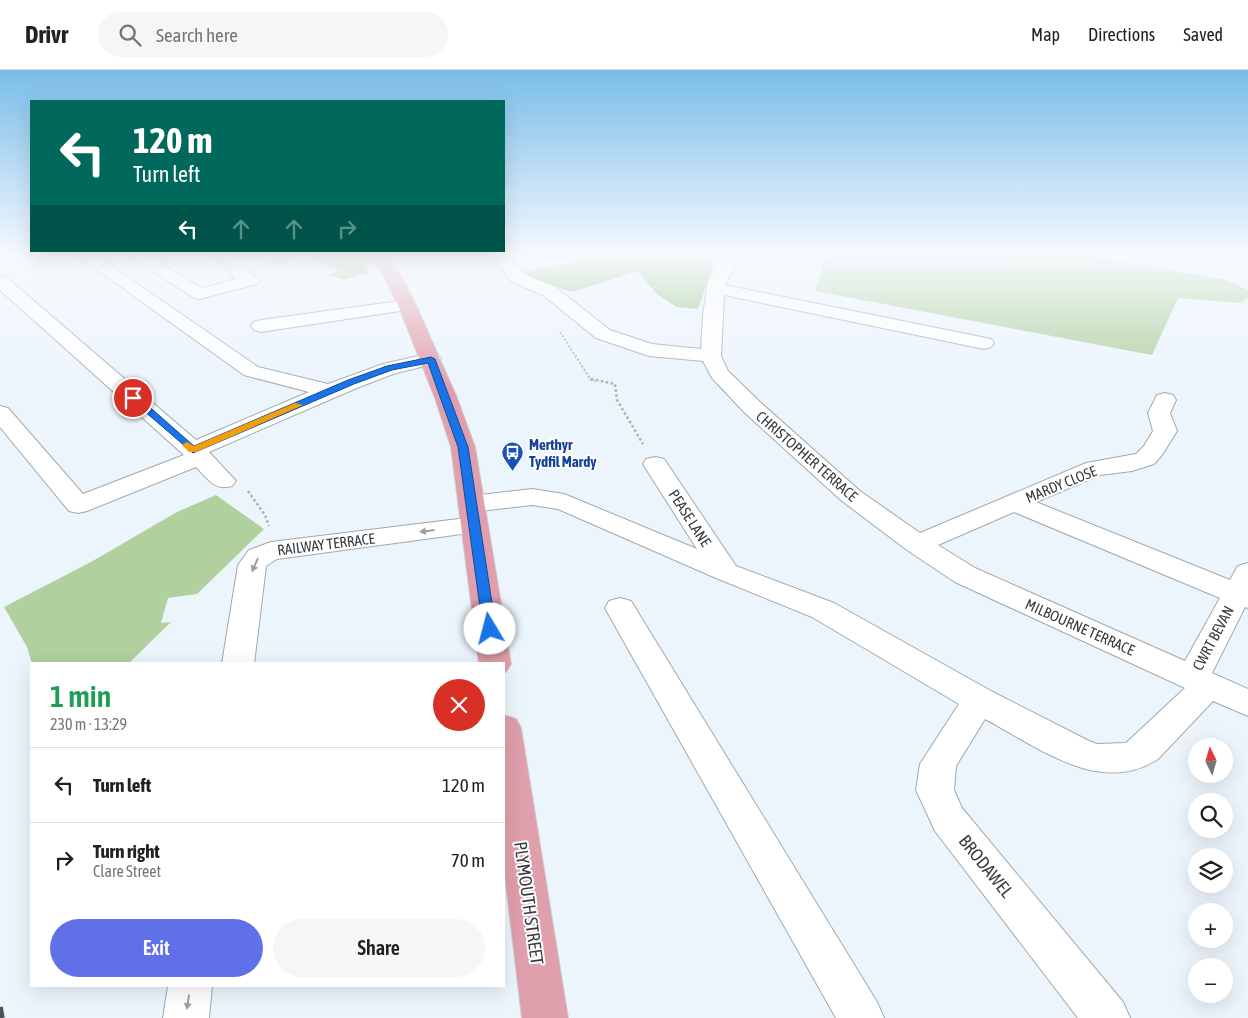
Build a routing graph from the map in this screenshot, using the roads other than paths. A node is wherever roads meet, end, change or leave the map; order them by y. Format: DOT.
graph roads {
  1 [pos="22,300"];
  2 [pos="149,300"];
  3 [pos="405,300"];
  4 [pos="561,300"];
  5 [pos="714,300"];
  6 [pos="776,300"];
  7 [pos="407,305"];
  8 [pos="261,326"];
  9 [pos="984,343"];
  10 [pos="711,356"];
  11 [pos="431,359"];
  12 [pos="330,391"];
  13 [pos="1165,400"];
  14 [pos="0,413"];
  15 [pos="197,454"];
  16 [pos="655,464"];
  17 [pos="223,481"];
  18 [pos="1015,503"];
  19 [pos="473,514"];
  20 [pos="917,544"];
  21 [pos="726,572"];
  22 [pos="1244,588"];
  23 [pos="620,608"];
  24 [pos="238,662"];
  25 [pos="495,662"];
  26 [pos="1198,679"];
  27 [pos="979,700"];
  28 [pos="1248,703"];
  29 [pos="505,735"];
  30 [pos="190,987"];
  31 [pos="186,1018"];
  32 [pos="545,1018"];
  33 [pos="862,1018"];
  34 [pos="1108,1018"];
  1 -- 15 [label="street"];
  2 -- 12 [label="street"];
  3 -- 7 [label="main road"];
  4 -- 10 [label="street"];
  5 -- 10 [label="street"];
  6 -- 9 [label="street"];
  7 -- 8 [label="street"];
  7 -- 11 [label="main road"];
  10 -- 20 [label="street, CHRISTOPHER TERRACE"];
  11 -- 12 [label="street"];
  11 -- 19 [label="main road"];
  12 -- 15 [label="street"];
  13 -- 18 [label="street, MARDY CLOSE"];
  14 -- 15 [label="street"];
  15 -- 17 [label="street"];
  16 -- 21 [label="street, PEASE LANE"];
  18 -- 20 [label="street, MARDY CLOSE"];
  18 -- 22 [label="street"];
  19 -- 21 [label="street, RAILWAY TERRACE"];
  19 -- 24 [label="street, RAILWAY TERRACE, one-way"];
  19 -- 25 [label="main road"];
  20 -- 26 [label="street, MILBOURNE TERRACE"];
  21 -- 27 [label="street, RAILWAY TERRACE"];
  22 -- 26 [label="street, CWRT BEVAN"];
  23 -- 33 [label="street"];
  26 -- 27 [label="street, CWRT BEVAN"];
  26 -- 28 [label="street, MILBOURNE TERRACE"];
  27 -- 34 [label="street, BRODAWEL"];
  29 -- 32 [label="main road, PLYMOUTH STREET"];
  30 -- 31 [label="street, one-way"];
}
